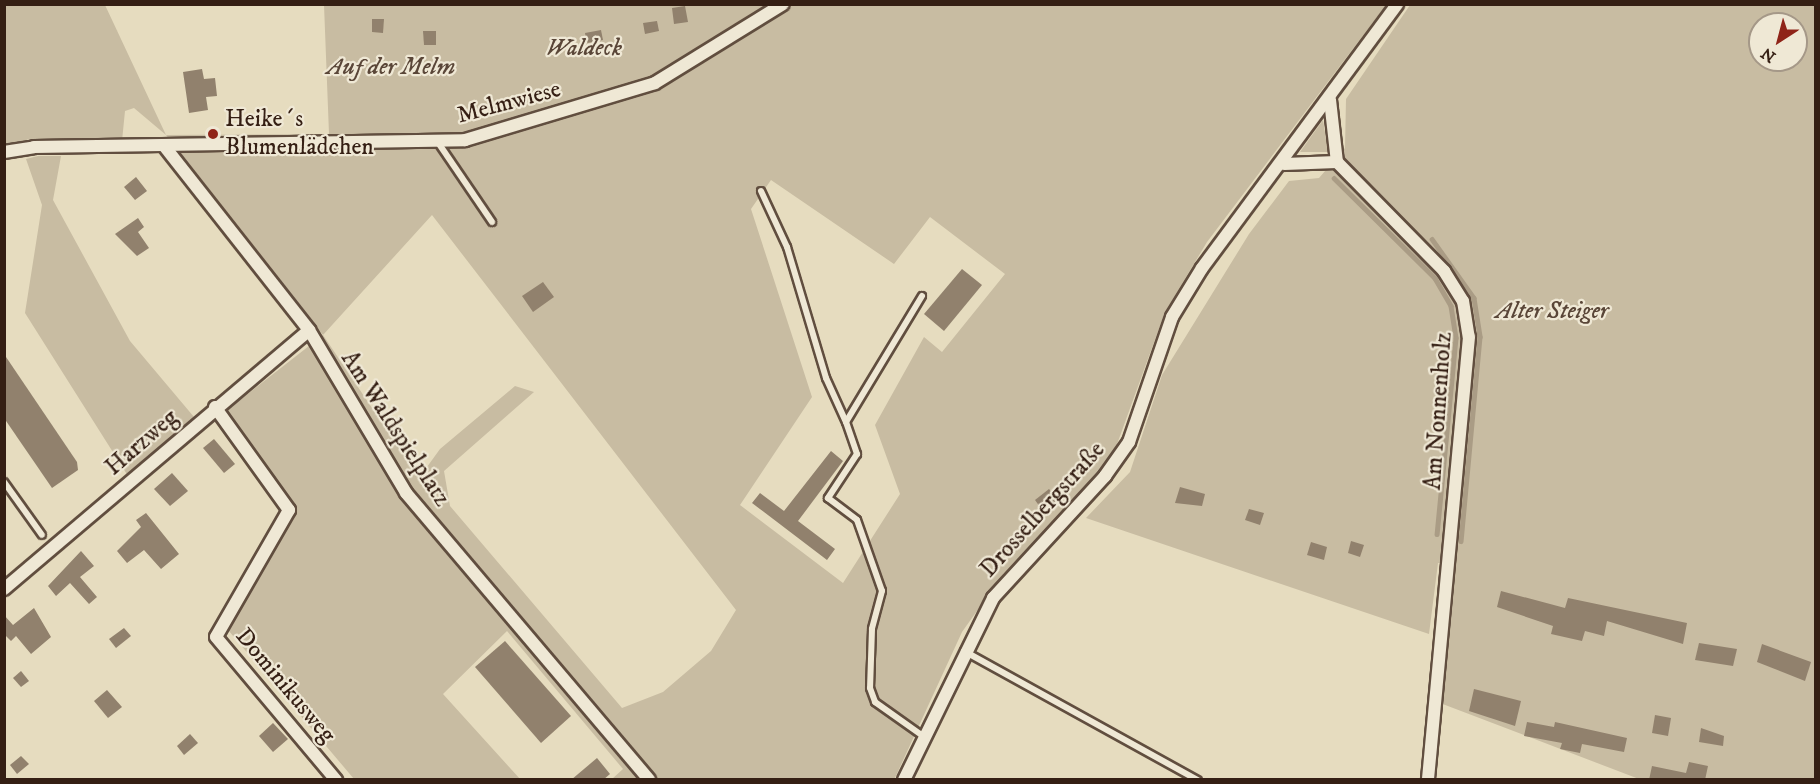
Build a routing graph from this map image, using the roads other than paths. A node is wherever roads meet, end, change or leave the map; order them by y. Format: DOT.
graph roads {
  1 [pos="783,4"];
  2 [pos="1397,4"];
  3 [pos="1330,100"];
  4 [pos="436,141"];
  5 [pos="165,147"];
  6 [pos="4,152"];
  7 [pos="1337,162"];
  8 [pos="1284,164"];
  9 [pos="761,191"];
  10 [pos="492,222"];
  11 [pos="922,296"];
  12 [pos="309,330"];
  13 [pos="215,407"];
  14 [pos="846,422"];
  15 [pos="4,482"];
  16 [pos="42,535"];
  17 [pos="4,589"];
  18 [pos="964,651"];
  19 [pos="923,736"];
  20 [pos="336,780"];
  21 [pos="649,780"];
  22 [pos="904,780"];
  23 [pos="1198,780"];
  24 [pos="1428,780"];
  1 -- 4 [label="street, Melmwiese"];
  2 -- 3 [label="street, Drosselbergstraße"];
  3 -- 7 [label="street"];
  3 -- 8 [label="street, Drosselbergstraße"];
  4 -- 5 [label="street, Melmwiese"];
  4 -- 10 [label="lane"];
  5 -- 6 [label="street, Melmwiese"];
  5 -- 12 [label="street, Am Waldspielplatz"];
  7 -- 8 [label="street"];
  7 -- 24 [label="street, Am Nonnenholz"];
  8 -- 18 [label="street, Drosselbergstraße"];
  9 -- 14 [label="lane"];
  11 -- 14 [label="lane"];
  12 -- 13 [label="street, Harzweg"];
  12 -- 21 [label="street, Am Waldspielplatz"];
  13 -- 17 [label="street, Harzweg"];
  13 -- 20 [label="street, Dominikusweg"];
  14 -- 19 [label="lane"];
  15 -- 16 [label="lane"];
  18 -- 19 [label="street, Drosselbergstraße"];
  18 -- 23 [label="lane"];
  19 -- 22 [label="street, Drosselbergstraße"];
}
